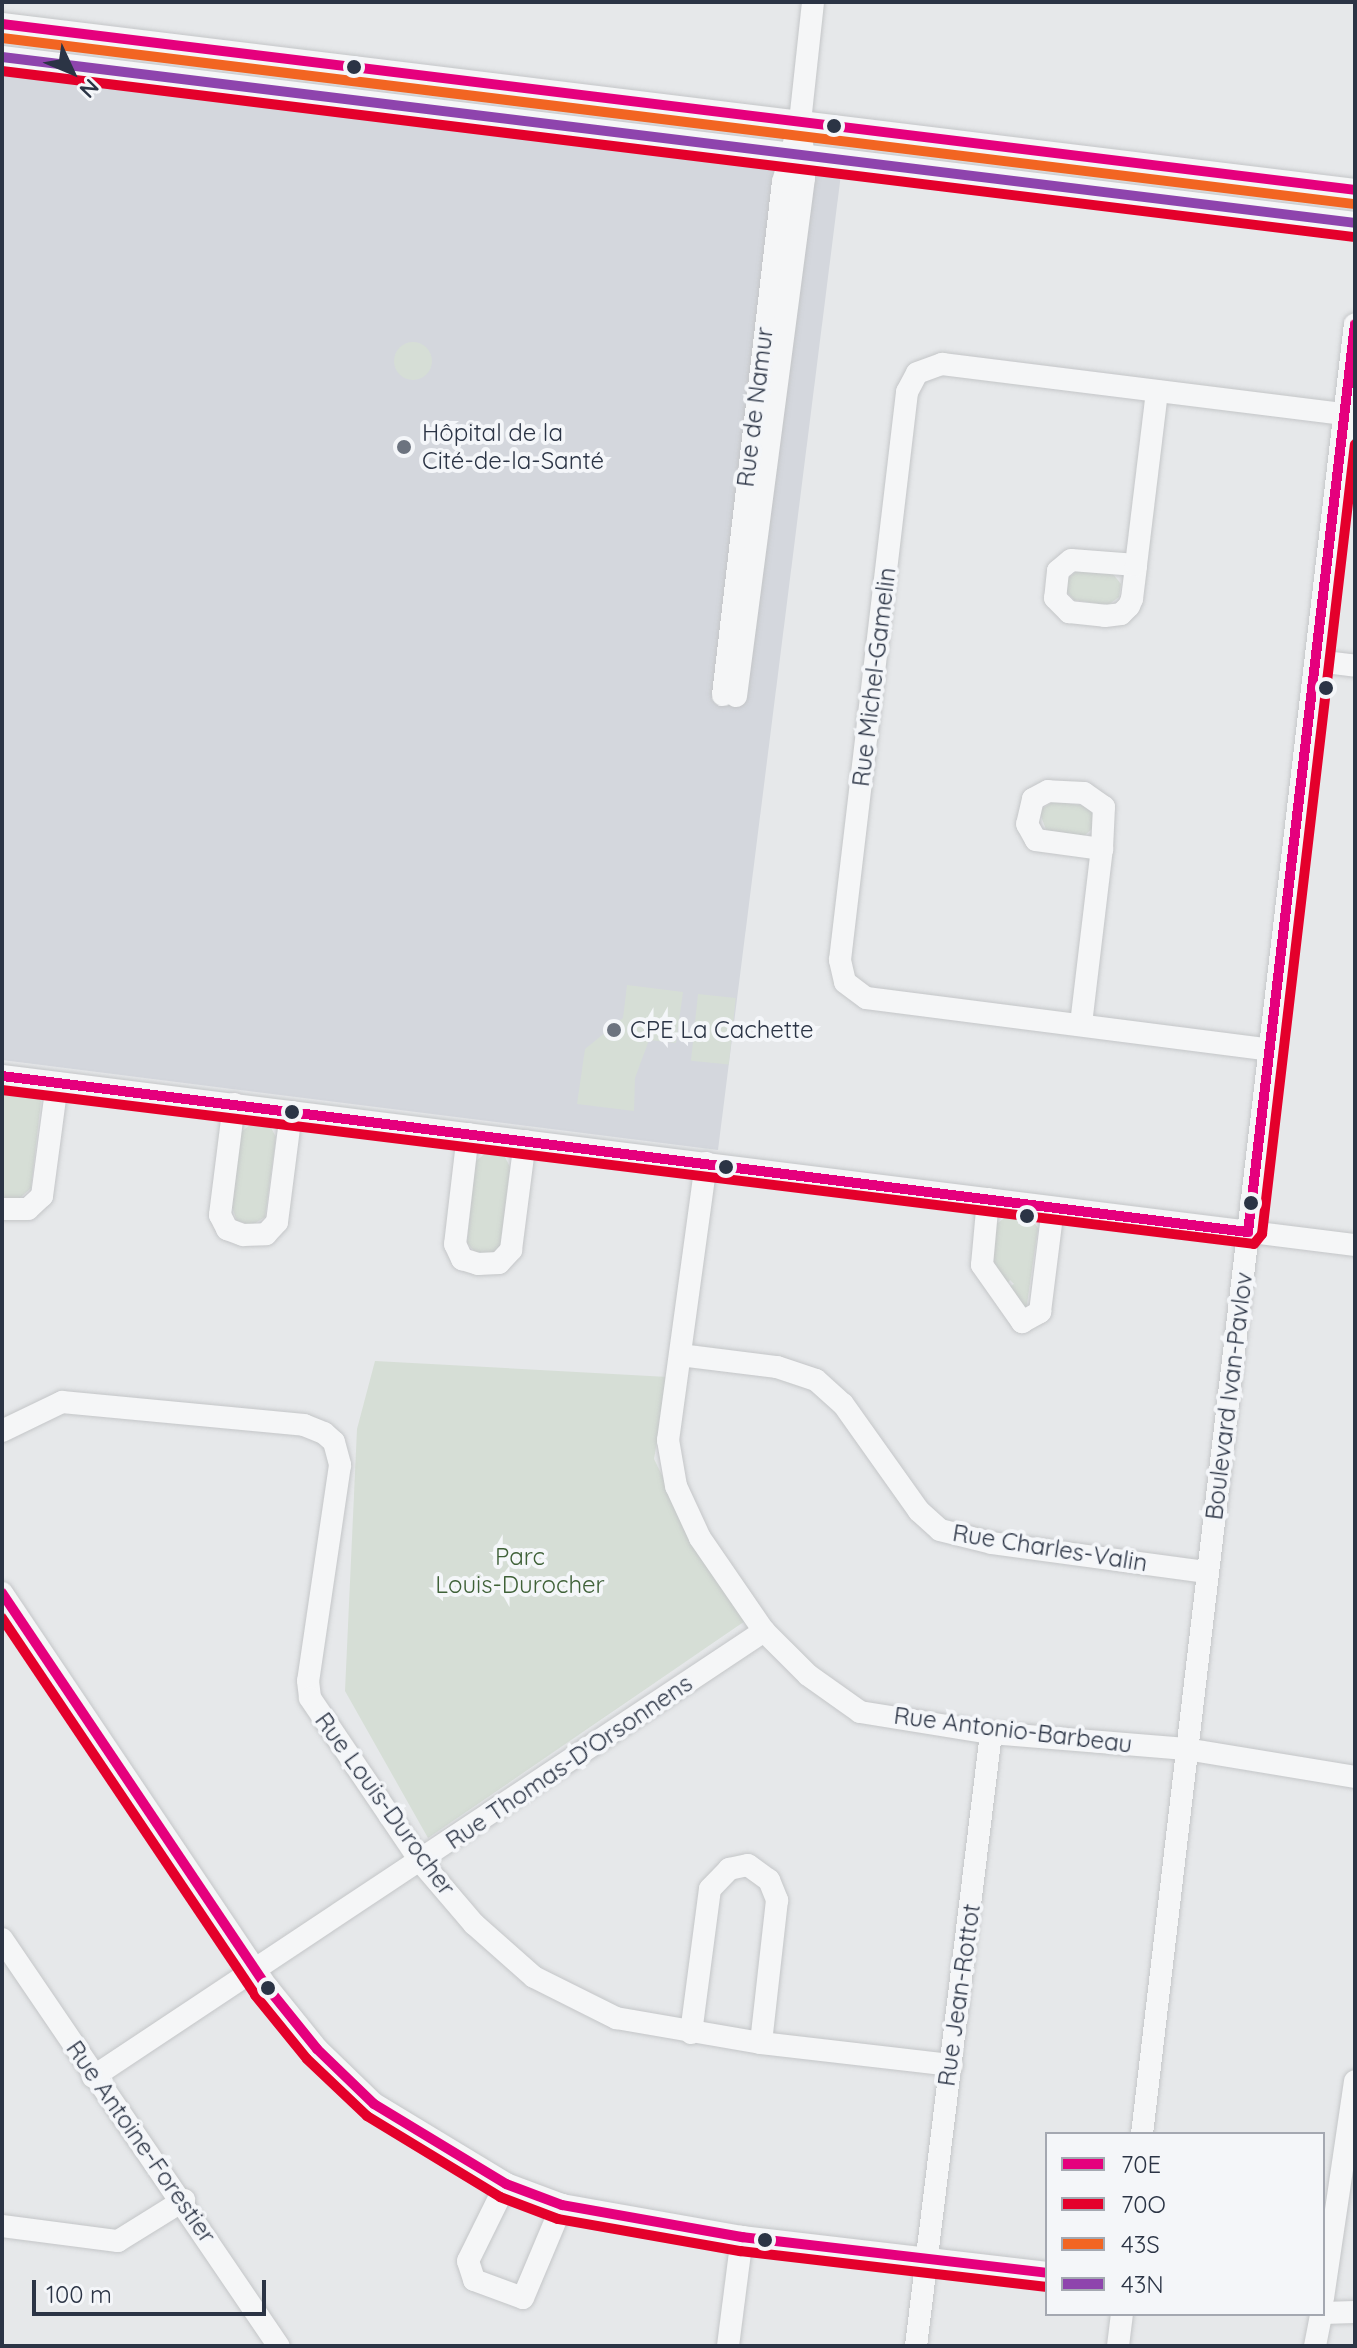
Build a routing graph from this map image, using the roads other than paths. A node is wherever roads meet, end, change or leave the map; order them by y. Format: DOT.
graph roads {
  1 [pos="813,2"];
  2 [pos="2,24"];
  3 [pos="2,57"];
  4 [pos="800,122"];
  5 [pos="797,155"];
  6 [pos="1355,190"];
  7 [pos="1355,223"];
  8 [pos="1355,324"];
  9 [pos="1157,391"];
  10 [pos="1346,414"];
  11 [pos="1136,565"];
  12 [pos="1317,661"];
  13 [pos="1355,666"];
  14 [pos="729,695"];
  15 [pos="1102,849"];
  16 [pos="1081,1024"];
  17 [pos="1272,1050"];
  18 [pos="2,1076"];
  19 [pos="57,1083"];
  20 [pos="234,1104"];
  21 [pos="291,1112"];
  22 [pos="468,1134"];
  23 [pos="525,1141"];
  24 [pos="706,1163"];
  25 [pos="988,1199"];
  26 [pos="1053,1208"];
  27 [pos="2,1209"];
  28 [pos="1248,1232"];
  29 [pos="1355,1245"];
  30 [pos="680,1355"];
  31 [pos="2,1431"];
  32 [pos="1207,1572"];
  33 [pos="2,1593"];
  34 [pos="764,1631"];
  35 [pos="991,1733"];
  36 [pos="1186,1749"];
  37 [pos="1355,1777"];
  38 [pos="421,1862"];
  39 [pos="2,1939"];
  40 [pos="254,1968"];
  41 [pos="691,2033"];
  42 [pos="761,2043"];
  43 [pos="952,2065"];
  44 [pos="93,2077"];
  45 [pos="1355,2081"];
  46 [pos="1354,2108"];
  47 [pos="1142,2132"];
  48 [pos="506,2184"];
  49 [pos="184,2200"];
  50 [pos="562,2205"];
  51 [pos="2,2226"];
  52 [pos="742,2237"];
  53 [pos="927,2256"];
  54 [pos="1045,2273"];
  55 [pos="1325,2286"];
  56 [pos="1355,2312"];
  57 [pos="1325,2314"];
  58 [pos="1122,2316"];
  59 [pos="1322,2316"];
  60 [pos="279,2346"];
  61 [pos="728,2346"];
  62 [pos="916,2346"];
  63 [pos="1118,2346"];
  64 [pos="1315,2346"];
  1 -- 4 [label="street, Rue de Namur"];
  2 -- 4 [label="street"];
  3 -- 5 [label="street"];
  4 -- 5 [label="street, Rue de Namur"];
  4 -- 6 [label="street"];
  5 -- 7 [label="street"];
  5 -- 14 [label="street, Rue de Namur"];
  8 -- 10 [label="street, Boulevard Ivan-Pavlov"];
  9 -- 10 [label="street, Rue Michel-Gamelin"];
  9 -- 11 [label="street"];
  9 -- 16 [label="street, Rue Michel-Gamelin"];
  10 -- 12 [label="street, Boulevard Ivan-Pavlov"];
  12 -- 13 [label="street"];
  12 -- 17 [label="street, Boulevard Ivan-Pavlov"];
  15 -- 16 [label="street"];
  16 -- 17 [label="street, Rue Michel-Gamelin"];
  17 -- 28 [label="street, Boulevard Ivan-Pavlov"];
  18 -- 19 [label="street"];
  19 -- 20 [label="street"];
  19 -- 27 [label="street"];
  20 -- 21 [label="street"];
  20 -- 21 [label="street"];
  21 -- 22 [label="street"];
  22 -- 23 [label="street"];
  22 -- 23 [label="street"];
  23 -- 24 [label="street"];
  24 -- 25 [label="street"];
  24 -- 30 [label="street, Rue Antonio-Barbeau"];
  25 -- 26 [label="street"];
  25 -- 26 [label="street"];
  26 -- 28 [label="street"];
  28 -- 29 [label="street"];
  28 -- 32 [label="street, Boulevard Ivan-Pavlov"];
  30 -- 32 [label="street, Rue Charles-Valin"];
  30 -- 34 [label="street, Rue Antonio-Barbeau"];
  31 -- 38 [label="street, Rue Louis-Durocher"];
  32 -- 36 [label="street, Boulevard Ivan-Pavlov"];
  33 -- 40 [label="street"];
  34 -- 35 [label="street, Rue Antonio-Barbeau"];
  34 -- 38 [label="street, Rue Thomas-D'Orsonnens"];
  35 -- 36 [label="street, Rue Antonio-Barbeau"];
  35 -- 43 [label="street, Rue Jean-Rottot"];
  36 -- 37 [label="street, Rue Antonio-Barbeau"];
  36 -- 47 [label="street, Boulevard Ivan-Pavlov"];
  38 -- 40 [label="street, Rue Thomas-D'Orsonnens"];
  38 -- 41 [label="street, Rue Louis-Durocher"];
  39 -- 44 [label="street, Rue Antoine-Forestier"];
  40 -- 44 [label="street, Rue Thomas-D'Orsonnens"];
  40 -- 48 [label="street"];
  41 -- 42 [label="street, Rue Louis-Durocher"];
  41 -- 42 [label="street"];
  42 -- 43 [label="street, Rue Louis-Durocher"];
  43 -- 53 [label="street, Rue Jean-Rottot"];
  44 -- 49 [label="street, Rue Antoine-Forestier"];
  45 -- 46 [label="street"];
  46 -- 55 [label="street"];
  48 -- 50 [label="street"];
  48 -- 50 [label="street"];
  49 -- 51 [label="street"];
  49 -- 60 [label="street, Rue Antoine-Forestier"];
  50 -- 52 [label="street"];
  52 -- 53 [label="street"];
  52 -- 61 [label="street"];
  53 -- 54 [label="street"];
  53 -- 62 [label="street"];
  56 -- 57 [label="street"];
  58 -- 63 [label="street"];
  59 -- 64 [label="street"];
}
